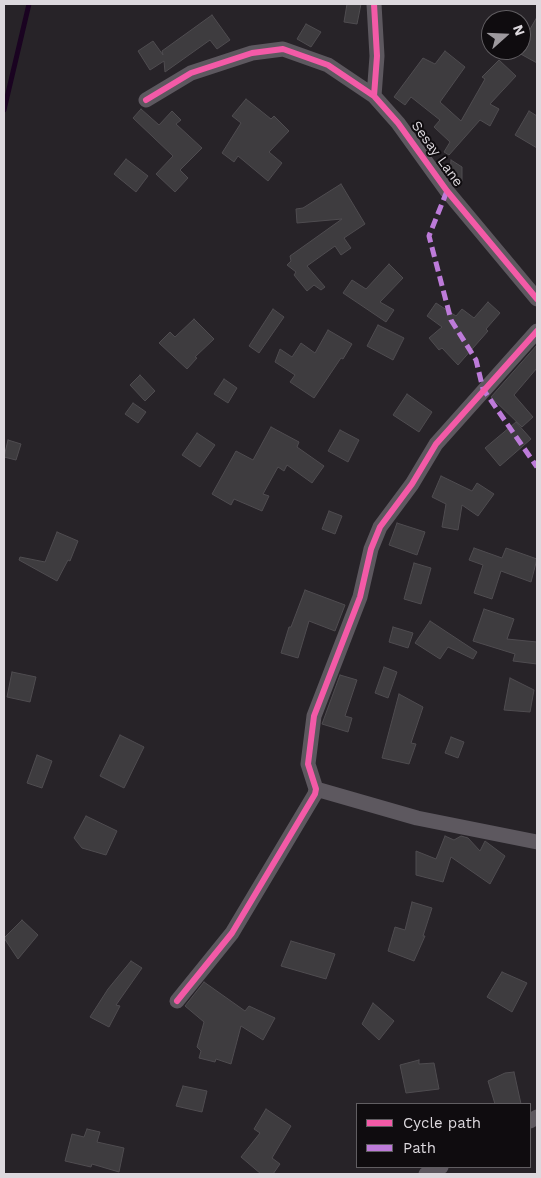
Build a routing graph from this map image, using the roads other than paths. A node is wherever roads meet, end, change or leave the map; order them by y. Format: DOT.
graph roads {
  1 [pos="374,4"];
  2 [pos="374,96"];
  3 [pos="146,100"];
  4 [pos="537,299"];
  5 [pos="537,331"];
  6 [pos="316,789"];
  7 [pos="537,842"];
  8 [pos="177,1001"];
  9 [pos="439,1168"];
  10 [pos="426,1174"];
  1 -- 2 [label="street"];
  2 -- 3 [label="street, Sesay Lane"];
  2 -- 4 [label="street, Sesay Lane"];
  5 -- 6 [label="street"];
  6 -- 7 [label="street"];
  6 -- 8 [label="street"];
  9 -- 10 [label="street"];
}
